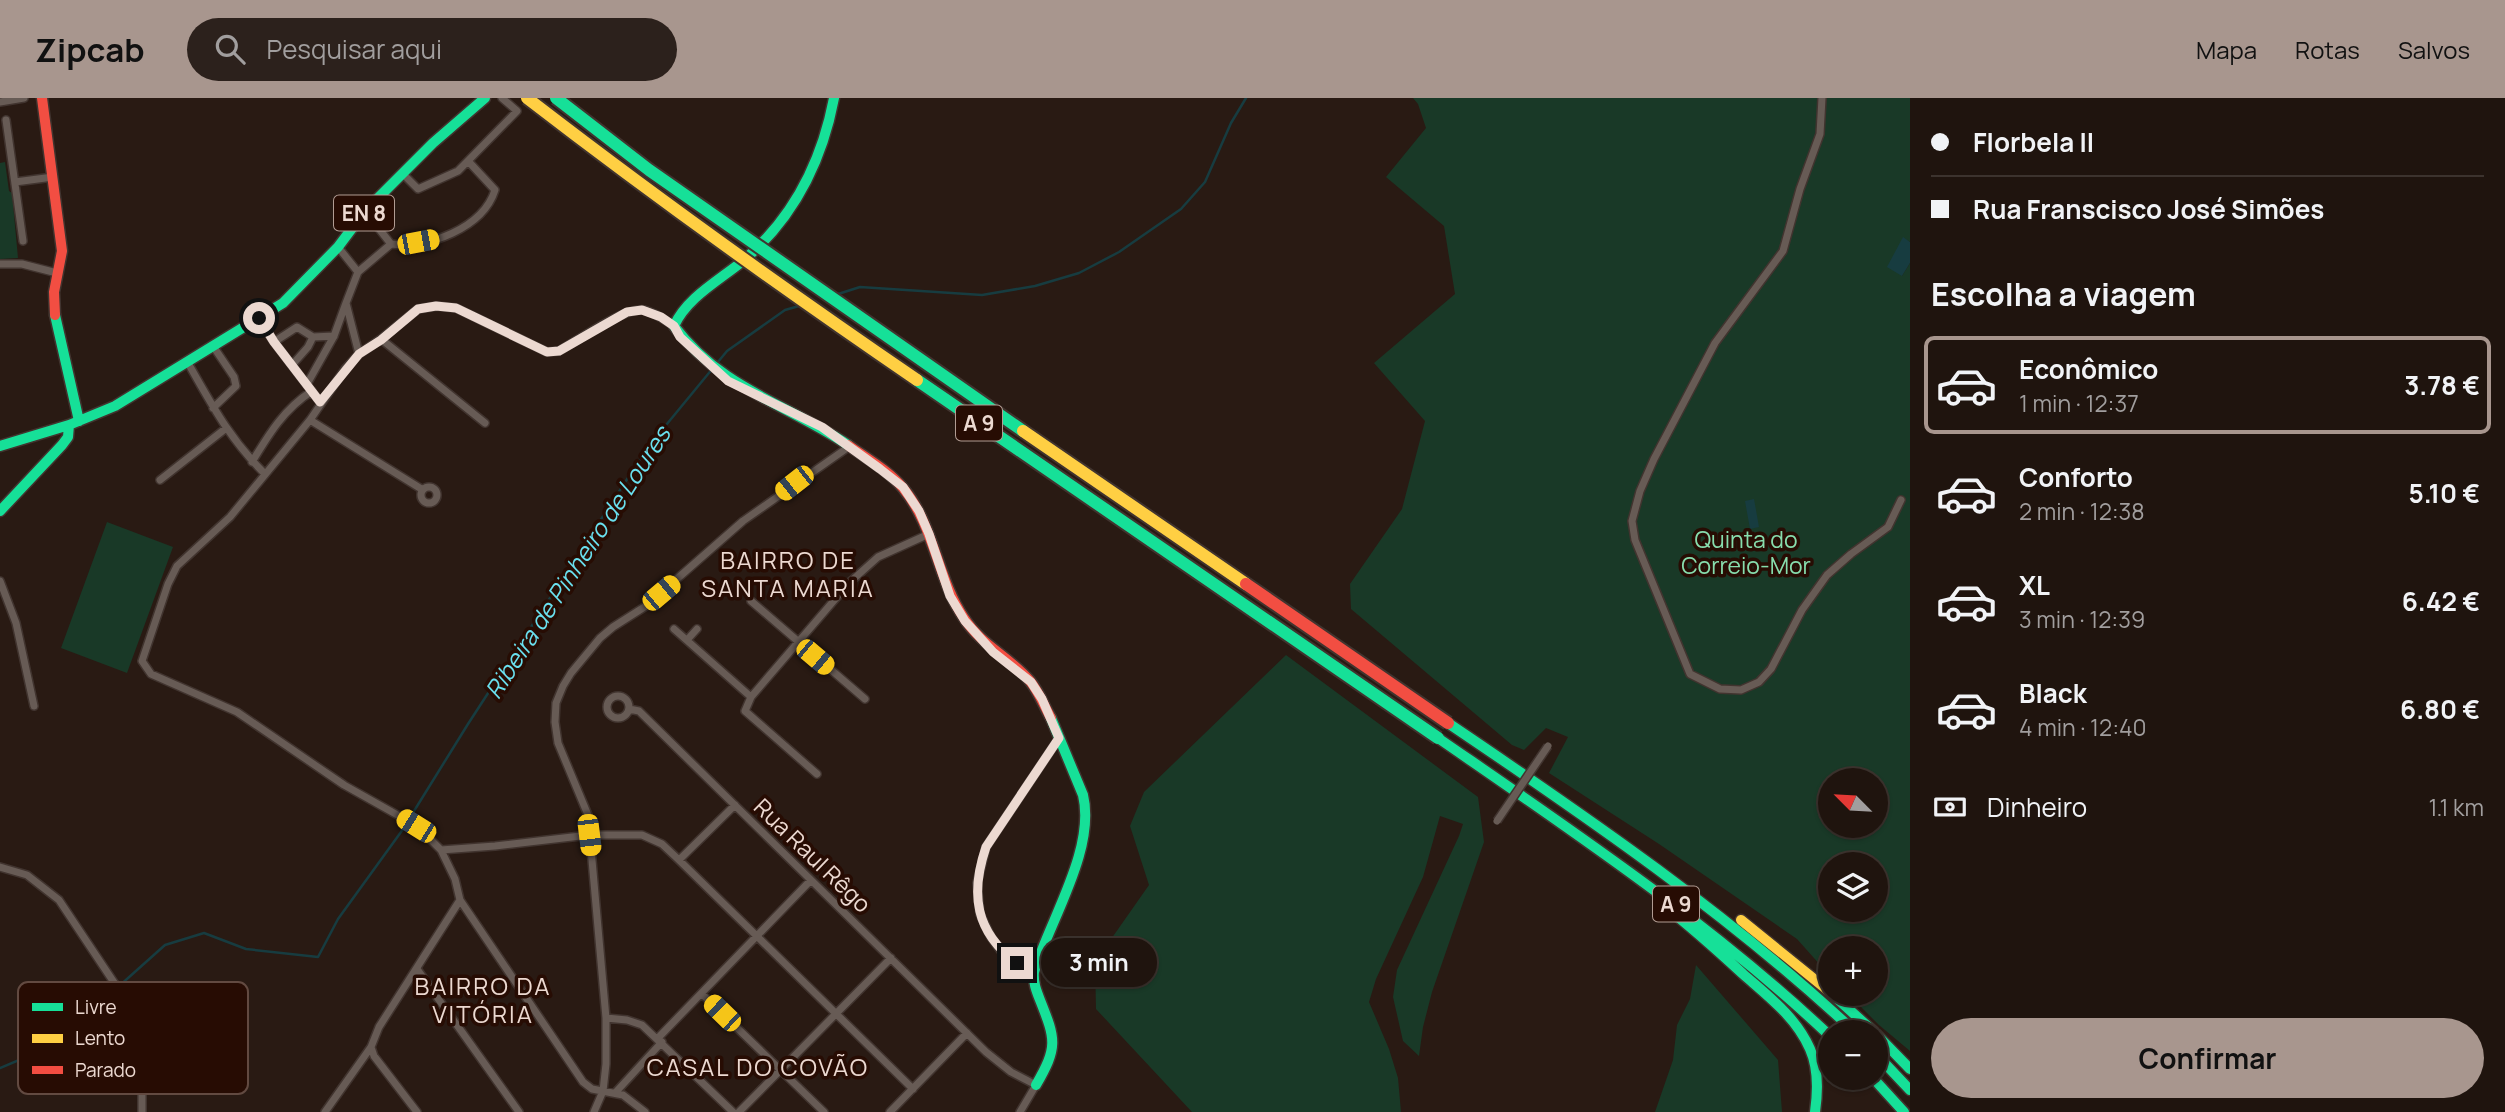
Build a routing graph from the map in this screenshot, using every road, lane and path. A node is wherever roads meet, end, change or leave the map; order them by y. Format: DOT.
graph roads {
  1 [pos="24,98"];
  2 [pos="42,98"];
  3 [pos="485,98"];
  4 [pos="502,98"];
  5 [pos="527,98"];
  6 [pos="556,98"];
  7 [pos="834,98"];
  8 [pos="1822,98"];
  9 [pos="0,102"];
  10 [pos="6,120"];
  11 [pos="469,162"];
  12 [pos="403,174"];
  13 [pos="53,177"];
  14 [pos="15,183"];
  15 [pos="365,211"];
  16 [pos="23,242"];
  17 [pos="391,244"];
  18 [pos="338,247"];
  19 [pos="0,264"];
  20 [pos="358,272"];
  21 [pos="57,273"];
  22 [pos="346,303"];
  23 [pos="259,318"];
  24 [pos="674,326"];
  25 [pos="313,337"];
  26 [pos="333,338"];
  27 [pos="381,340"];
  28 [pos="274,342"];
  29 [pos="213,346"];
  30 [pos="359,354"];
  31 [pos="188,363"];
  32 [pos="292,365"];
  33 [pos="309,387"];
  34 [pos="320,402"];
  35 [pos="213,408"];
  36 [pos="310,419"];
  37 [pos="74,423"];
  38 [pos="485,423"];
  39 [pos="225,429"];
  40 [pos="0,446"];
  41 [pos="850,446"];
  42 [pos="253,462"];
  43 [pos="264,473"];
  44 [pos="160,480"];
  45 [pos="423,490"];
  46 [pos="1901,500"];
  47 [pos="0,511"];
  48 [pos="929,534"];
  49 [pos="0,581"];
  50 [pos="751,601"];
  51 [pos="674,629"];
  52 [pos="697,629"];
  53 [pos="687,640"];
  54 [pos="798,642"];
  55 [pos="751,697"];
  56 [pos="865,699"];
  57 [pos="34,706"];
  58 [pos="629,709"];
  59 [pos="1059,738"];
  60 [pos="1548,746"];
  61 [pos="817,774"];
  62 [pos="1510,788"];
  63 [pos="735,805"];
  64 [pos="1497,821"];
  65 [pos="589,835"];
  66 [pos="1618,839"];
  67 [pos="441,850"];
  68 [pos="679,860"];
  69 [pos="0,867"];
  70 [pos="811,880"];
  71 [pos="460,900"];
  72 [pos="758,936"];
  73 [pos="891,958"];
  74 [pos="417,969"];
  75 [pos="1033,975"];
  76 [pos="114,982"];
  77 [pos="1818,982"];
  78 [pos="702,993"];
  79 [pos="1845,1006"];
  80 [pos="836,1014"];
  81 [pos="606,1018"];
  82 [pos="1842,1020"];
  83 [pos="1861,1020"];
  84 [pos="1818,1024"];
  85 [pos="967,1033"];
  86 [pos="660,1040"];
  87 [pos="1888,1046"];
  88 [pos="372,1047"];
  89 [pos="1888,1067"];
  90 [pos="780,1069"];
  91 [pos="1910,1069"];
  92 [pos="1036,1085"];
  93 [pos="913,1088"];
  94 [pos="1884,1090"];
  95 [pos="1910,1090"];
  96 [pos="603,1091"];
  97 [pos="615,1093"];
  98 [pos="142,1094"];
  99 [pos="142,1112"];
  100 [pos="325,1112"];
  101 [pos="417,1112"];
  102 [pos="519,1112"];
  103 [pos="594,1112"];
  104 [pos="645,1112"];
  105 [pos="733,1112"];
  106 [pos="738,1112"];
  107 [pos="824,1112"];
  108 [pos="890,1112"];
  109 [pos="1020,1112"];
  110 [pos="1815,1112"];
  111 [pos="1904,1112"];
  1 -- 9 [label="street"];
  2 -- 13 [label="main road"];
  3 -- 12 [label="main road, EN 8"];
  4 -- 11 [label="street"];
  5 -- 62 [label="main road, A 9, bridge"];
  6 -- 66 [label="main road, A 9, bridge"];
  7 -- 24 [label="main road"];
  8 -- 46 [label="street"];
  10 -- 14 [label="street"];
  11 -- 12 [label="street"];
  11 -- 17 [label="street"];
  12 -- 15 [label="main road, EN 8"];
  13 -- 14 [label="street"];
  13 -- 21 [label="main road"];
  14 -- 16 [label="street"];
  15 -- 17 [label="street"];
  15 -- 18 [label="main road, EN 8"];
  17 -- 20 [label="street"];
  18 -- 20 [label="street"];
  18 -- 23 [label="main road, EN 8"];
  19 -- 21 [label="street"];
  20 -- 22 [label="street"];
  21 -- 37 [label="main road"];
  22 -- 26 [label="street"];
  22 -- 30 [label="street"];
  23 -- 28 [label="street"];
  23 -- 29 [label="main road, EN 8"];
  24 -- 27 [label="street"];
  24 -- 41 [label="main road"];
  25 -- 26 [label="street"];
  25 -- 28 [label="street"];
  25 -- 32 [label="street"];
  26 -- 33 [label="street"];
  27 -- 30 [label="street"];
  27 -- 38 [label="street"];
  28 -- 32 [label="street"];
  29 -- 31 [label="main road, EN 8"];
  29 -- 35 [label="street"];
  30 -- 34 [label="street"];
  31 -- 35 [label="street"];
  31 -- 37 [label="main road, EN 8"];
  32 -- 33 [label="street"];
  33 -- 34 [label="street"];
  33 -- 42 [label="street"];
  34 -- 36 [label="street"];
  35 -- 39 [label="street"];
  36 -- 43 [label="street"];
  36 -- 45 [label="street"];
  37 -- 40 [label="main road, EN 8"];
  37 -- 47 [label="main road"];
  39 -- 42 [label="street"];
  39 -- 44 [label="street"];
  41 -- 48 [label="main road"];
  41 -- 65 [label="street"];
  42 -- 43 [label="street"];
  43 -- 67 [label="street"];
  48 -- 54 [label="street"];
  48 -- 59 [label="main road"];
  49 -- 57 [label="street"];
  50 -- 54 [label="street"];
  51 -- 53 [label="street"];
  52 -- 53 [label="street"];
  53 -- 55 [label="street"];
  54 -- 55 [label="street"];
  54 -- 56 [label="street"];
  55 -- 61 [label="street"];
  58 -- 63 [label="street, Rua Raul Rêgo"];
  59 -- 75 [label="main road"];
  59 -- 75 [label="street"];
  60 -- 64 [label="street, bridge"];
  62 -- 84 [label="main road, A 9"];
  62 -- 110 [label="main road"];
  63 -- 68 [label="street"];
  63 -- 70 [label="street, Rua Raul Rêgo"];
  65 -- 67 [label="street"];
  65 -- 68 [label="street"];
  65 -- 81 [label="street"];
  66 -- 77 [label="main road"];
  66 -- 82 [label="main road, A 9"];
  67 -- 71 [label="street"];
  68 -- 72 [label="street"];
  69 -- 76 [label="street"];
  70 -- 72 [label="street"];
  70 -- 73 [label="street, Rua Raul Rêgo"];
  71 -- 74 [label="street"];
  71 -- 96 [label="street"];
  72 -- 78 [label="street"];
  72 -- 80 [label="street"];
  73 -- 80 [label="street"];
  73 -- 85 [label="street, Rua Raul Rêgo"];
  74 -- 88 [label="street"];
  74 -- 102 [label="street"];
  75 -- 92 [label="main road"];
  78 -- 86 [label="street"];
  78 -- 90 [label="street"];
  79 -- 83 [label="main road"];
  80 -- 90 [label="street"];
  80 -- 93 [label="street"];
  81 -- 86 [label="street"];
  81 -- 96 [label="street"];
  85 -- 92 [label="street, Rua Raul Rêgo"];
  85 -- 93 [label="street"];
  86 -- 97 [label="street"];
  86 -- 105 [label="street"];
  87 -- 91 [label="main road"];
  88 -- 100 [label="street"];
  88 -- 101 [label="street"];
  89 -- 95 [label="main road"];
  90 -- 106 [label="street"];
  90 -- 107 [label="street"];
  92 -- 109 [label="street"];
  93 -- 108 [label="street"];
  94 -- 111 [label="main road"];
  96 -- 97 [label="street"];
  96 -- 103 [label="street"];
  97 -- 104 [label="street"];
  98 -- 99 [label="street"];
}
